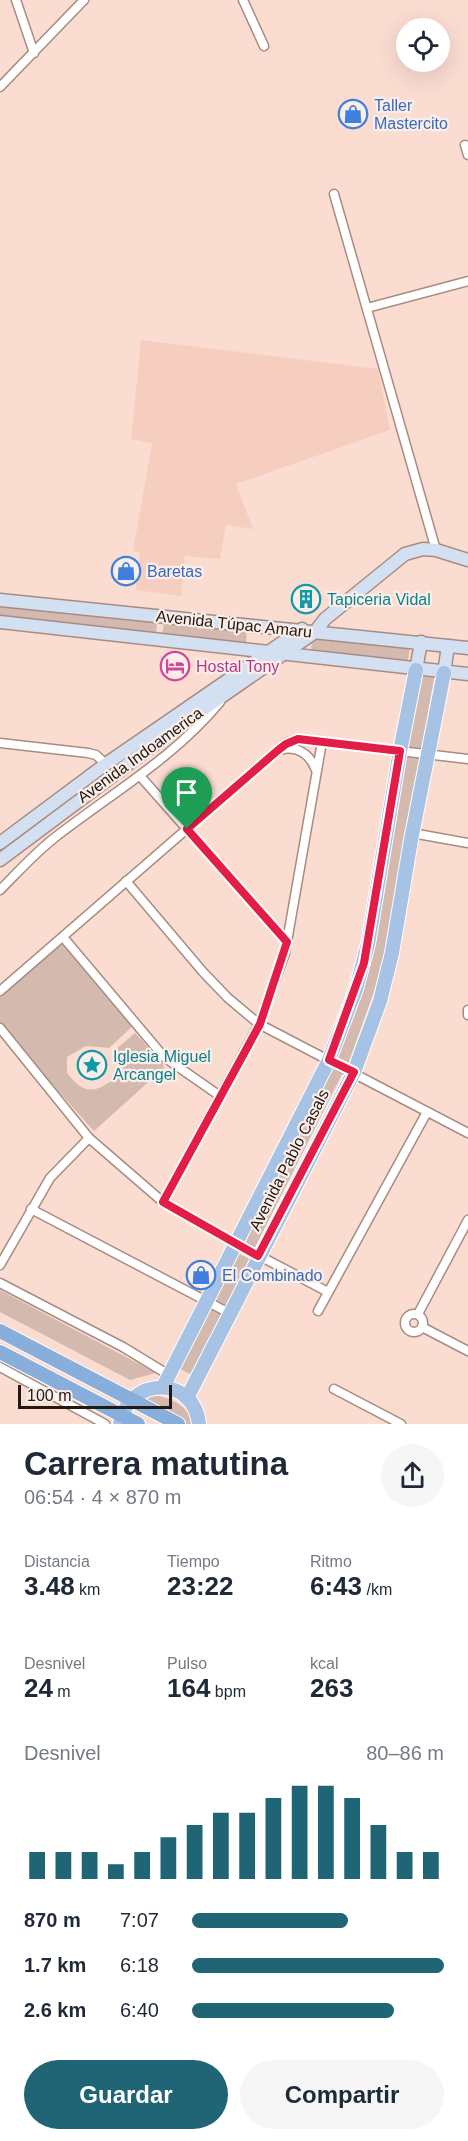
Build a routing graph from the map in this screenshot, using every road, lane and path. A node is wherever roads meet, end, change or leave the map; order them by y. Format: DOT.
graph roads {
  1 [pos="16,0"];
  2 [pos="84,0"];
  3 [pos="243,0"];
  4 [pos="264,46"];
  5 [pos="34,53"];
  6 [pos="0,87"];
  7 [pos="465,145"];
  8 [pos="468,155"];
  9 [pos="333,194"];
  10 [pos="468,281"];
  11 [pos="367,308"];
  12 [pos="436,550"];
  13 [pos="468,560"];
  14 [pos="0,600"];
  15 [pos="162,617"];
  16 [pos="325,619"];
  17 [pos="0,622"];
  18 [pos="299,630"];
  19 [pos="315,632"];
  20 [pos="159,640"];
  21 [pos="421,642"];
  22 [pos="448,646"];
  23 [pos="468,648"];
  24 [pos="265,652"];
  25 [pos="283,654"];
  26 [pos="416,669"];
  27 [pos="444,673"];
  28 [pos="468,674"];
  29 [pos="231,688"];
  30 [pos="322,741"];
  31 [pos="0,743"];
  32 [pos="277,751"];
  33 [pos="400,751"];
  34 [pos="427,755"];
  35 [pos="468,759"];
  36 [pos="106,764"];
  37 [pos="316,772"];
  38 [pos="140,776"];
  39 [pos="187,829"];
  40 [pos="412,833"];
  41 [pos="0,843"];
  42 [pos="468,843"];
  43 [pos="0,860"];
  44 [pos="126,881"];
  45 [pos="0,890"];
  46 [pos="292,913"];
  47 [pos="270,922"];
  48 [pos="63,937"];
  49 [pos="287,942"];
  50 [pos="0,991"];
  51 [pos="468,1010"];
  52 [pos="468,1016"];
  53 [pos="260,1024"];
  54 [pos="0,1028"];
  55 [pos="329,1060"];
  56 [pos="354,1072"];
  57 [pos="220,1096"];
  58 [pos="427,1112"];
  59 [pos="468,1133"];
  60 [pos="89,1138"];
  61 [pos="163,1202"];
  62 [pos="31,1209"];
  63 [pos="468,1220"];
  64 [pos="465,1234"];
  65 [pos="237,1244"];
  66 [pos="258,1256"];
  67 [pos="0,1265"];
  68 [pos="0,1283"];
  69 [pos="328,1292"];
  70 [pos="208,1302"];
  71 [pos="318,1311"];
  72 [pos="229,1313"];
  73 [pos="418,1314"];
  74 [pos="422,1327"];
  75 [pos="0,1331"];
  76 [pos="468,1351"];
  77 [pos="0,1352"];
  78 [pos="0,1367"];
  79 [pos="166,1381"];
  80 [pos="334,1389"];
  81 [pos="187,1398"];
  82 [pos="131,1400"];
  83 [pos="121,1420"];
  84 [pos="105,1424"];
  85 [pos="138,1424"];
  86 [pos="178,1424"];
  87 [pos="199,1424"];
  88 [pos="401,1424"];
  1 -- 5 [label="street"];
  2 -- 5 [label="street"];
  3 -- 4 [label="street"];
  5 -- 6 [label="street"];
  7 -- 8 [label="street"];
  9 -- 11 [label="street"];
  10 -- 11 [label="street"];
  11 -- 12 [label="street"];
  12 -- 13 [label="main road"];
  12 -- 16 [label="main road"];
  14 -- 15 [label="main road, Avenida Túpac Amaru"];
  15 -- 18 [label="main road, Avenida Túpac Amaru"];
  15 -- 20 [label="main road"];
  16 -- 18 [label="main road, Avenida Indoamerica"];
  16 -- 19 [label="main road, Avenida Indoamerica"];
  17 -- 20 [label="main road, Avenida Túpac Amaru"];
  18 -- 19 [label="main road, Avenida Túpac Amaru"];
  18 -- 24 [label="main road, Avenida Indoamerica"];
  19 -- 21 [label="main road, Avenida Túpac Amaru"];
  19 -- 25 [label="main road, Avenida Indoamerica"];
  20 -- 24 [label="main road, Avenida Túpac Amaru"];
  21 -- 22 [label="main road, Avenida Túpac Amaru"];
  21 -- 26 [label="main road, Avenida Pablo Casals"];
  22 -- 23 [label="main road, Avenida Túpac Amaru"];
  22 -- 27 [label="main road, Avenida Pablo Casals"];
  24 -- 25 [label="main road, Avenida Túpac Amaru"];
  24 -- 36 [label="main road, Avenida Indoamerica"];
  25 -- 26 [label="main road, Avenida Túpac Amaru"];
  25 -- 29 [label="main road, Avenida Indoamerica"];
  26 -- 27 [label="main road, Avenida Túpac Amaru"];
  26 -- 33 [label="main road, Avenida Pablo Casals"];
  27 -- 28 [label="main road, Avenida Túpac Amaru"];
  27 -- 34 [label="main road, Avenida Pablo Casals"];
  29 -- 38 [label="street"];
  29 -- 43 [label="main road, Avenida Indoamerica"];
  30 -- 32 [label="street"];
  30 -- 33 [label="street"];
  30 -- 37 [label="street"];
  31 -- 36 [label="street"];
  32 -- 37 [label="street"];
  32 -- 39 [label="street"];
  33 -- 34 [label="street"];
  33 -- 55 [label="main road, Avenida Pablo Casals"];
  34 -- 35 [label="street"];
  34 -- 40 [label="main road, Avenida Pablo Casals"];
  36 -- 41 [label="main road, Avenida Indoamerica"];
  37 -- 46 [label="street"];
  38 -- 39 [label="street"];
  38 -- 45 [label="street"];
  39 -- 44 [label="street"];
  39 -- 47 [label="street"];
  40 -- 42 [label="street"];
  40 -- 56 [label="main road, Avenida Pablo Casals"];
  44 -- 48 [label="street"];
  44 -- 53 [label="street"];
  46 -- 47 [label="street"];
  46 -- 49 [label="street"];
  47 -- 49 [label="street"];
  48 -- 50 [label="street"];
  48 -- 57 [label="street"];
  49 -- 53 [label="street"];
  51 -- 52 [label="street"];
  53 -- 55 [label="street"];
  53 -- 57 [label="street"];
  54 -- 60 [label="street"];
  55 -- 56 [label="street"];
  55 -- 65 [label="main road, Avenida Pablo Casals"];
  56 -- 58 [label="street"];
  56 -- 66 [label="main road, Avenida Pablo Casals"];
  57 -- 61 [label="street"];
  58 -- 59 [label="street"];
  58 -- 69 [label="street"];
  60 -- 61 [label="street"];
  60 -- 62 [label="street"];
  61 -- 65 [label="street"];
  62 -- 67 [label="street"];
  62 -- 70 [label="street"];
  63 -- 64 [label="street"];
  64 -- 73 [label="street"];
  65 -- 66 [label="street"];
  65 -- 70 [label="main road, Avenida Pablo Casals"];
  66 -- 69 [label="street"];
  66 -- 72 [label="main road, Avenida Pablo Casals"];
  68 -- 79 [label="street"];
  69 -- 71 [label="street"];
  70 -- 72 [label="street"];
  70 -- 79 [label="main road, Avenida Pablo Casals"];
  72 -- 81 [label="main road, Avenida Pablo Casals"];
  73 -- 74 [label="street"];
  73 -- 74 [label="street"];
  74 -- 76 [label="street"];
  75 -- 82 [label="highway"];
  77 -- 83 [label="highway"];
  78 -- 84 [label="street"];
  79 -- 81 [label="main road"];
  79 -- 82 [label="main road"];
  80 -- 88 [label="street"];
  81 -- 87 [label="main road"];
  82 -- 83 [label="main road"];
  82 -- 86 [label="highway"];
  83 -- 85 [label="highway"];
}
